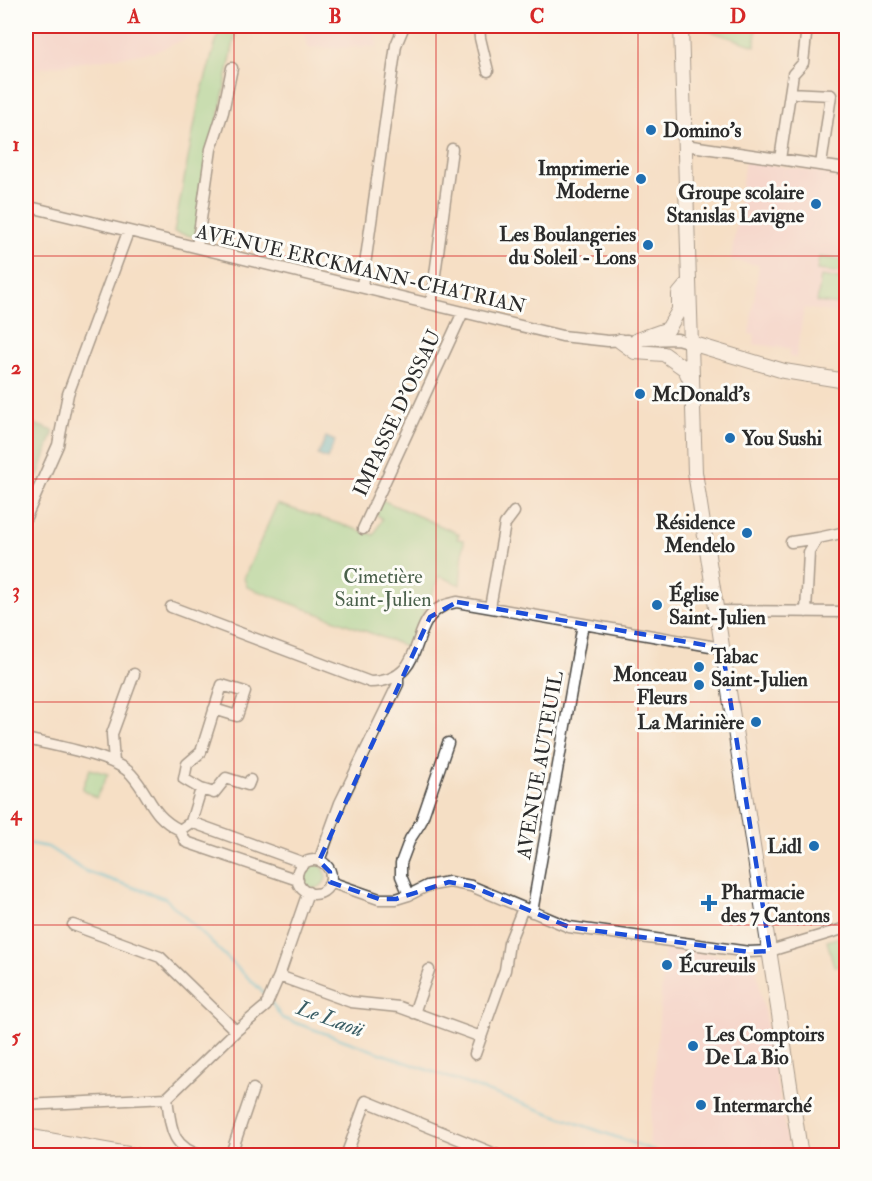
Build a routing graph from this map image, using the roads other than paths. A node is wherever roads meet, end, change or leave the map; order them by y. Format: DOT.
graph roads {
  1 [pos="404,26"];
  2 [pos="479,26"];
  3 [pos="681,26"];
  4 [pos="807,26"];
  5 [pos="232,68"];
  6 [pos="489,71"];
  7 [pos="790,93"];
  8 [pos="685,145"];
  9 [pos="452,149"];
  10 [pos="780,159"];
  11 [pos="821,165"];
  12 [pos="846,169"];
  13 [pos="26,206"];
  14 [pos="128,232"];
  15 [pos="197,248"];
  16 [pos="689,282"];
  17 [pos="362,286"];
  18 [pos="431,304"];
  19 [pos="463,312"];
  20 [pos="637,340"];
  21 [pos="620,341"];
  22 [pos="691,343"];
  23 [pos="846,381"];
  24 [pos="692,384"];
  25 [pos="514,512"];
  26 [pos="26,517"];
  27 [pos="363,530"];
  28 [pos="846,532"];
  29 [pos="818,538"];
  30 [pos="791,542"];
  31 [pos="171,607"];
  32 [pos="490,607"];
  33 [pos="717,611"];
  34 [pos="806,612"];
  35 [pos="846,612"];
  36 [pos="583,624"];
  37 [pos="722,648"];
  38 [pos="134,674"];
  39 [pos="398,676"];
  40 [pos="214,709"];
  41 [pos="26,739"];
  42 [pos="448,743"];
  43 [pos="114,763"];
  44 [pos="250,780"];
  45 [pos="201,789"];
  46 [pos="191,822"];
  47 [pos="180,830"];
  48 [pos="319,861"];
  49 [pos="304,863"];
  50 [pos="298,880"];
  51 [pos="330,882"];
  52 [pos="308,892"];
  53 [pos="409,895"];
  54 [pos="528,910"];
  55 [pos="73,925"];
  56 [pos="846,928"];
  57 [pos="770,951"];
  58 [pos="429,970"];
  59 [pos="279,976"];
  60 [pos="414,1013"];
  61 [pos="236,1031"];
  62 [pos="481,1037"];
  63 [pos="475,1054"];
  64 [pos="253,1089"];
  65 [pos="167,1098"];
  66 [pos="26,1105"];
  67 [pos="26,1136"];
  68 [pos="26,1150"];
  69 [pos="76,1155"];
  70 [pos="139,1155"];
  71 [pos="203,1155"];
  72 [pos="228,1155"];
  73 [pos="346,1155"];
  74 [pos="500,1155"];
  75 [pos="801,1155"];
  1 -- 17 [label="street"];
  2 -- 6 [label="street"];
  3 -- 8 [label="main road"];
  4 -- 7 [label="street"];
  5 -- 15 [label="street"];
  7 -- 10 [label="street"];
  7 -- 11 [label="street"];
  8 -- 10 [label="street"];
  8 -- 16 [label="main road"];
  9 -- 18 [label="street"];
  10 -- 11 [label="street"];
  11 -- 12 [label="street"];
  13 -- 14 [label="street, AVENUE ERCKMANN-CHATRIAN"];
  14 -- 15 [label="street, AVENUE ERCKMANN-CHATRIAN"];
  14 -- 26 [label="street"];
  15 -- 17 [label="street, AVENUE ERCKMANN-CHATRIAN"];
  16 -- 20 [label="main road"];
  16 -- 22 [label="main road"];
  17 -- 18 [label="street, AVENUE ERCKMANN-CHATRIAN"];
  18 -- 19 [label="street, AVENUE ERCKMANN-CHATRIAN"];
  19 -- 21 [label="street, AVENUE ERCKMANN-CHATRIAN"];
  19 -- 27 [label="street, IMPASSE D'OSSAU"];
  20 -- 21 [label="street, AVENUE ERCKMANN-CHATRIAN"];
  20 -- 22 [label="street, AVENUE ERCKMANN-CHATRIAN"];
  21 -- 24 [label="main road"];
  22 -- 23 [label="main road"];
  22 -- 24 [label="main road"];
  24 -- 33 [label="main road"];
  25 -- 32 [label="street"];
  28 -- 29 [label="street"];
  29 -- 30 [label="street"];
  29 -- 34 [label="street"];
  31 -- 39 [label="street"];
  32 -- 36 [label="street"];
  32 -- 39 [label="street"];
  33 -- 34 [label="street"];
  33 -- 37 [label="main road"];
  34 -- 35 [label="street"];
  36 -- 37 [label="street"];
  36 -- 54 [label="street, AVENUE AUTEUIL"];
  37 -- 57 [label="main road"];
  38 -- 43 [label="street"];
  39 -- 48 [label="street"];
  40 -- 45 [label="street"];
  41 -- 43 [label="street"];
  42 -- 53 [label="street"];
  43 -- 47 [label="street"];
  44 -- 45 [label="street"];
  45 -- 46 [label="street"];
  46 -- 47 [label="street"];
  46 -- 49 [label="street"];
  47 -- 50 [label="street"];
  48 -- 49 [label="street"];
  48 -- 51 [label="street"];
  49 -- 50 [label="street"];
  50 -- 52 [label="street"];
  51 -- 52 [label="street"];
  51 -- 53 [label="street"];
  52 -- 59 [label="street"];
  53 -- 54 [label="street"];
  54 -- 57 [label="street"];
  54 -- 62 [label="street, AVENUE AUTEUIL"];
  55 -- 61 [label="street"];
  56 -- 57 [label="street"];
  57 -- 75 [label="main road"];
  58 -- 60 [label="street"];
  59 -- 60 [label="street"];
  59 -- 61 [label="street"];
  60 -- 62 [label="street"];
  61 -- 65 [label="street"];
  62 -- 63 [label="street, AVENUE AUTEUIL"];
  64 -- 72 [label="street"];
  65 -- 66 [label="street"];
  65 -- 71 [label="street"];
  67 -- 70 [label="main road"];
  68 -- 69 [label="main road"];
  73 -- 74 [label="street"];
}
